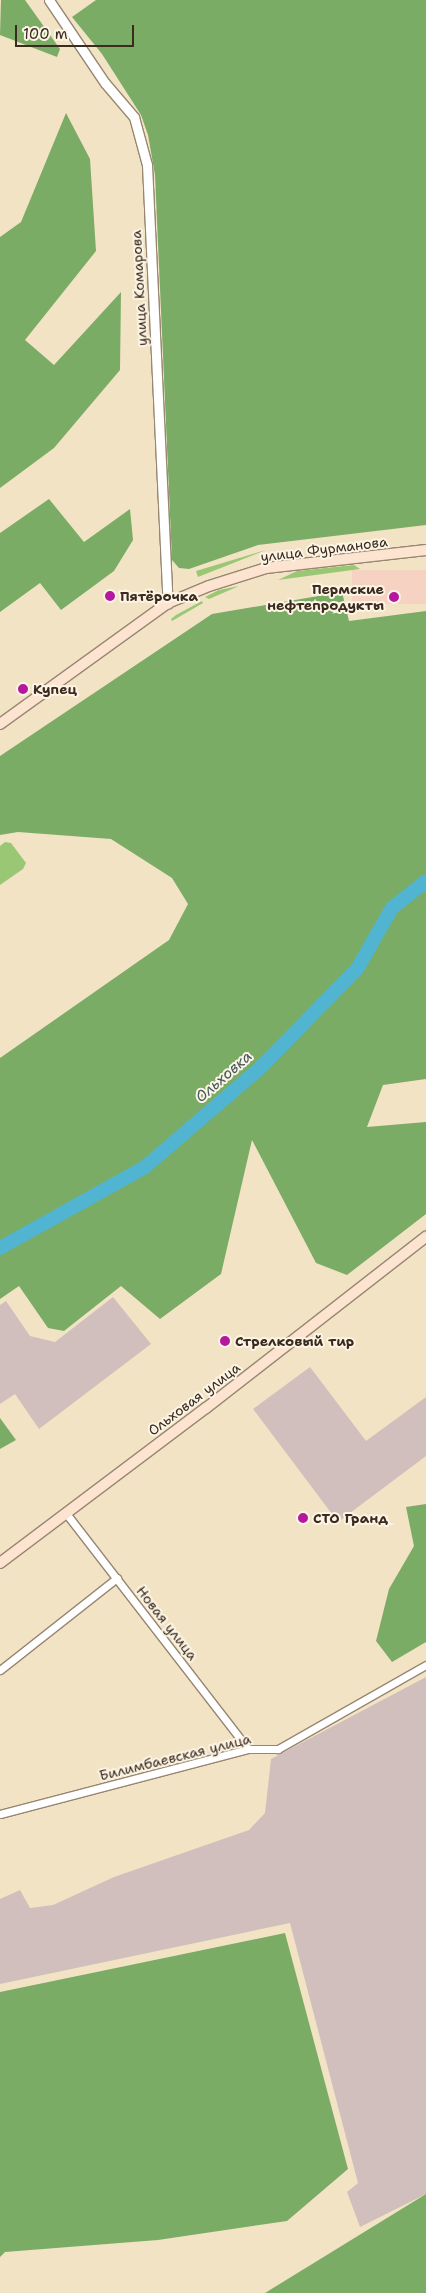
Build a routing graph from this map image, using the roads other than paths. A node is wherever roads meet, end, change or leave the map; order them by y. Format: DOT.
graph roads {
  1 [pos="49,0"];
  2 [pos="426,550"];
  3 [pos="168,603"];
  4 [pos="0,724"];
  5 [pos="425,1240"];
  6 [pos="65,1512"];
  7 [pos="0,1563"];
  8 [pos="116,1578"];
  9 [pos="426,1665"];
  10 [pos="0,1670"];
  11 [pos="248,1749"];
  12 [pos="0,1814"];
  1 -- 3 [label="street, улица Комарова"];
  2 -- 3 [label="main road, улица Фурманова"];
  3 -- 4 [label="main road, улица Фурманова"];
  5 -- 6 [label="main road, Ольховая улица"];
  6 -- 7 [label="main road, Ольховая улица"];
  6 -- 8 [label="street, Новая улица"];
  8 -- 10 [label="street"];
  8 -- 11 [label="street, Новая улица"];
  9 -- 11 [label="street, Билимбаевская улица"];
  11 -- 12 [label="street, Билимбаевская улица"];
}
